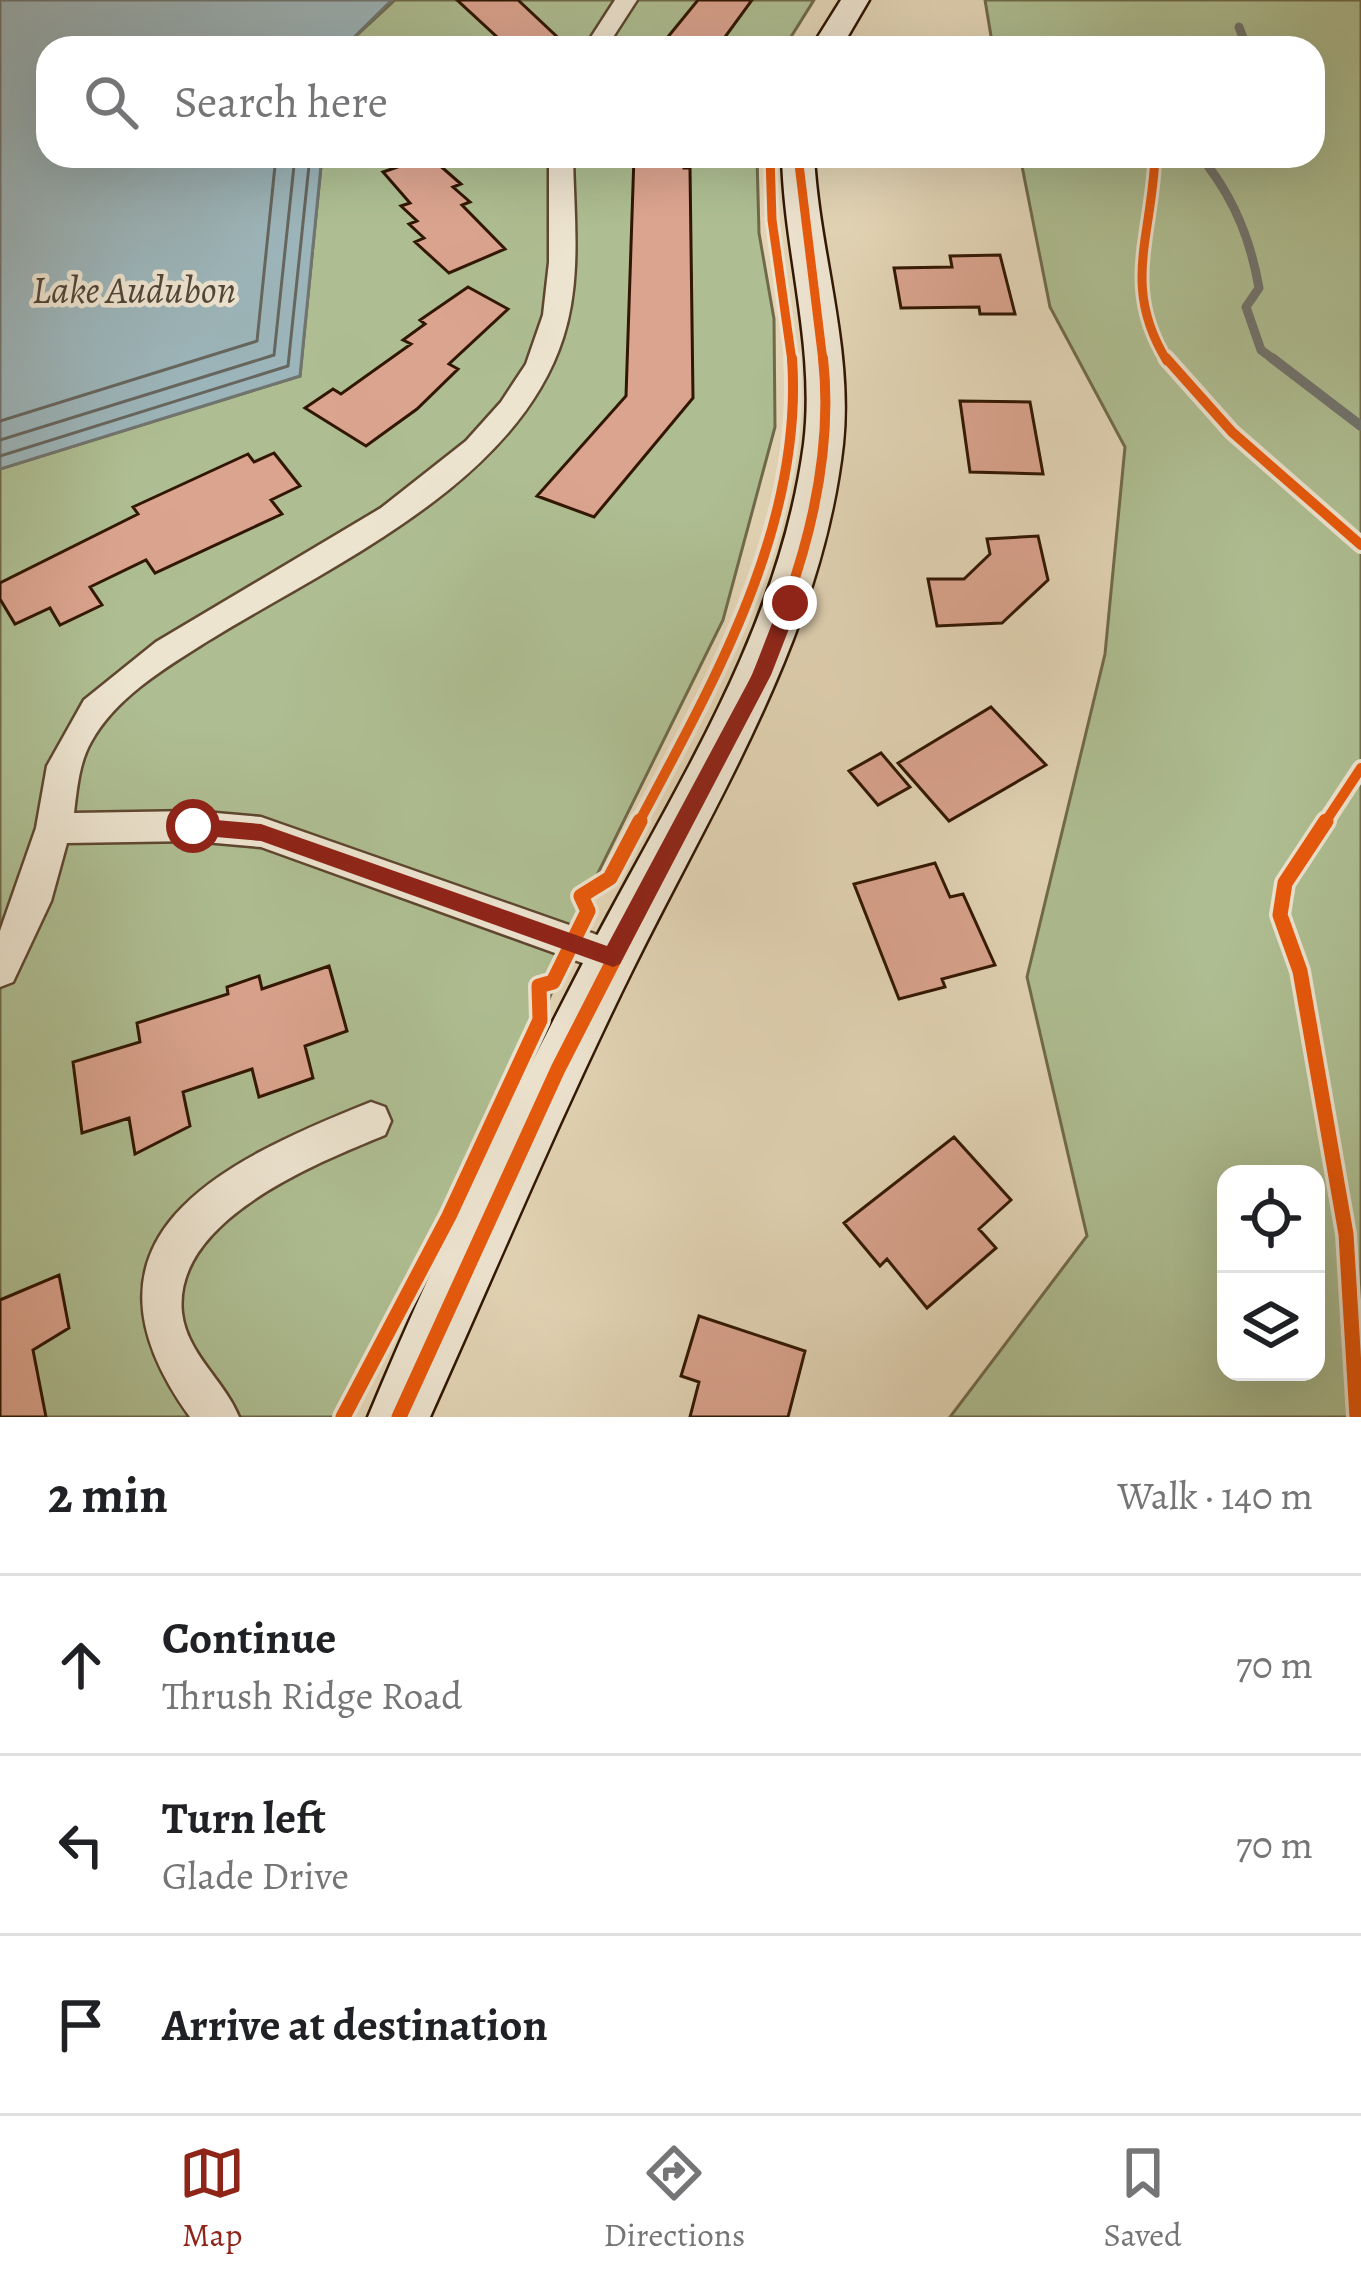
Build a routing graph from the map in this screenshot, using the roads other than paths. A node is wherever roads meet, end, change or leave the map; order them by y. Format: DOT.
graph roads {
  1 [pos="626,0"];
  2 [pos="855,0"];
  3 [pos="603,36"];
  4 [pos="833,36"];
  5 [pos="561,168"];
  6 [pos="799,168"];
  7 [pos="54,828"];
  8 [pos="613,957"];
  9 [pos="0,970"];
  10 [pos="371,1121"];
  11 [pos="217,1417"];
  12 [pos="399,1417"];
  1 -- 3 [label="street"];
  2 -- 4 [label="street"];
  5 -- 7 [label="street"];
  6 -- 8 [label="street"];
  7 -- 8 [label="street"];
  7 -- 9 [label="street"];
  8 -- 12 [label="street"];
  10 -- 11 [label="street"];
}
